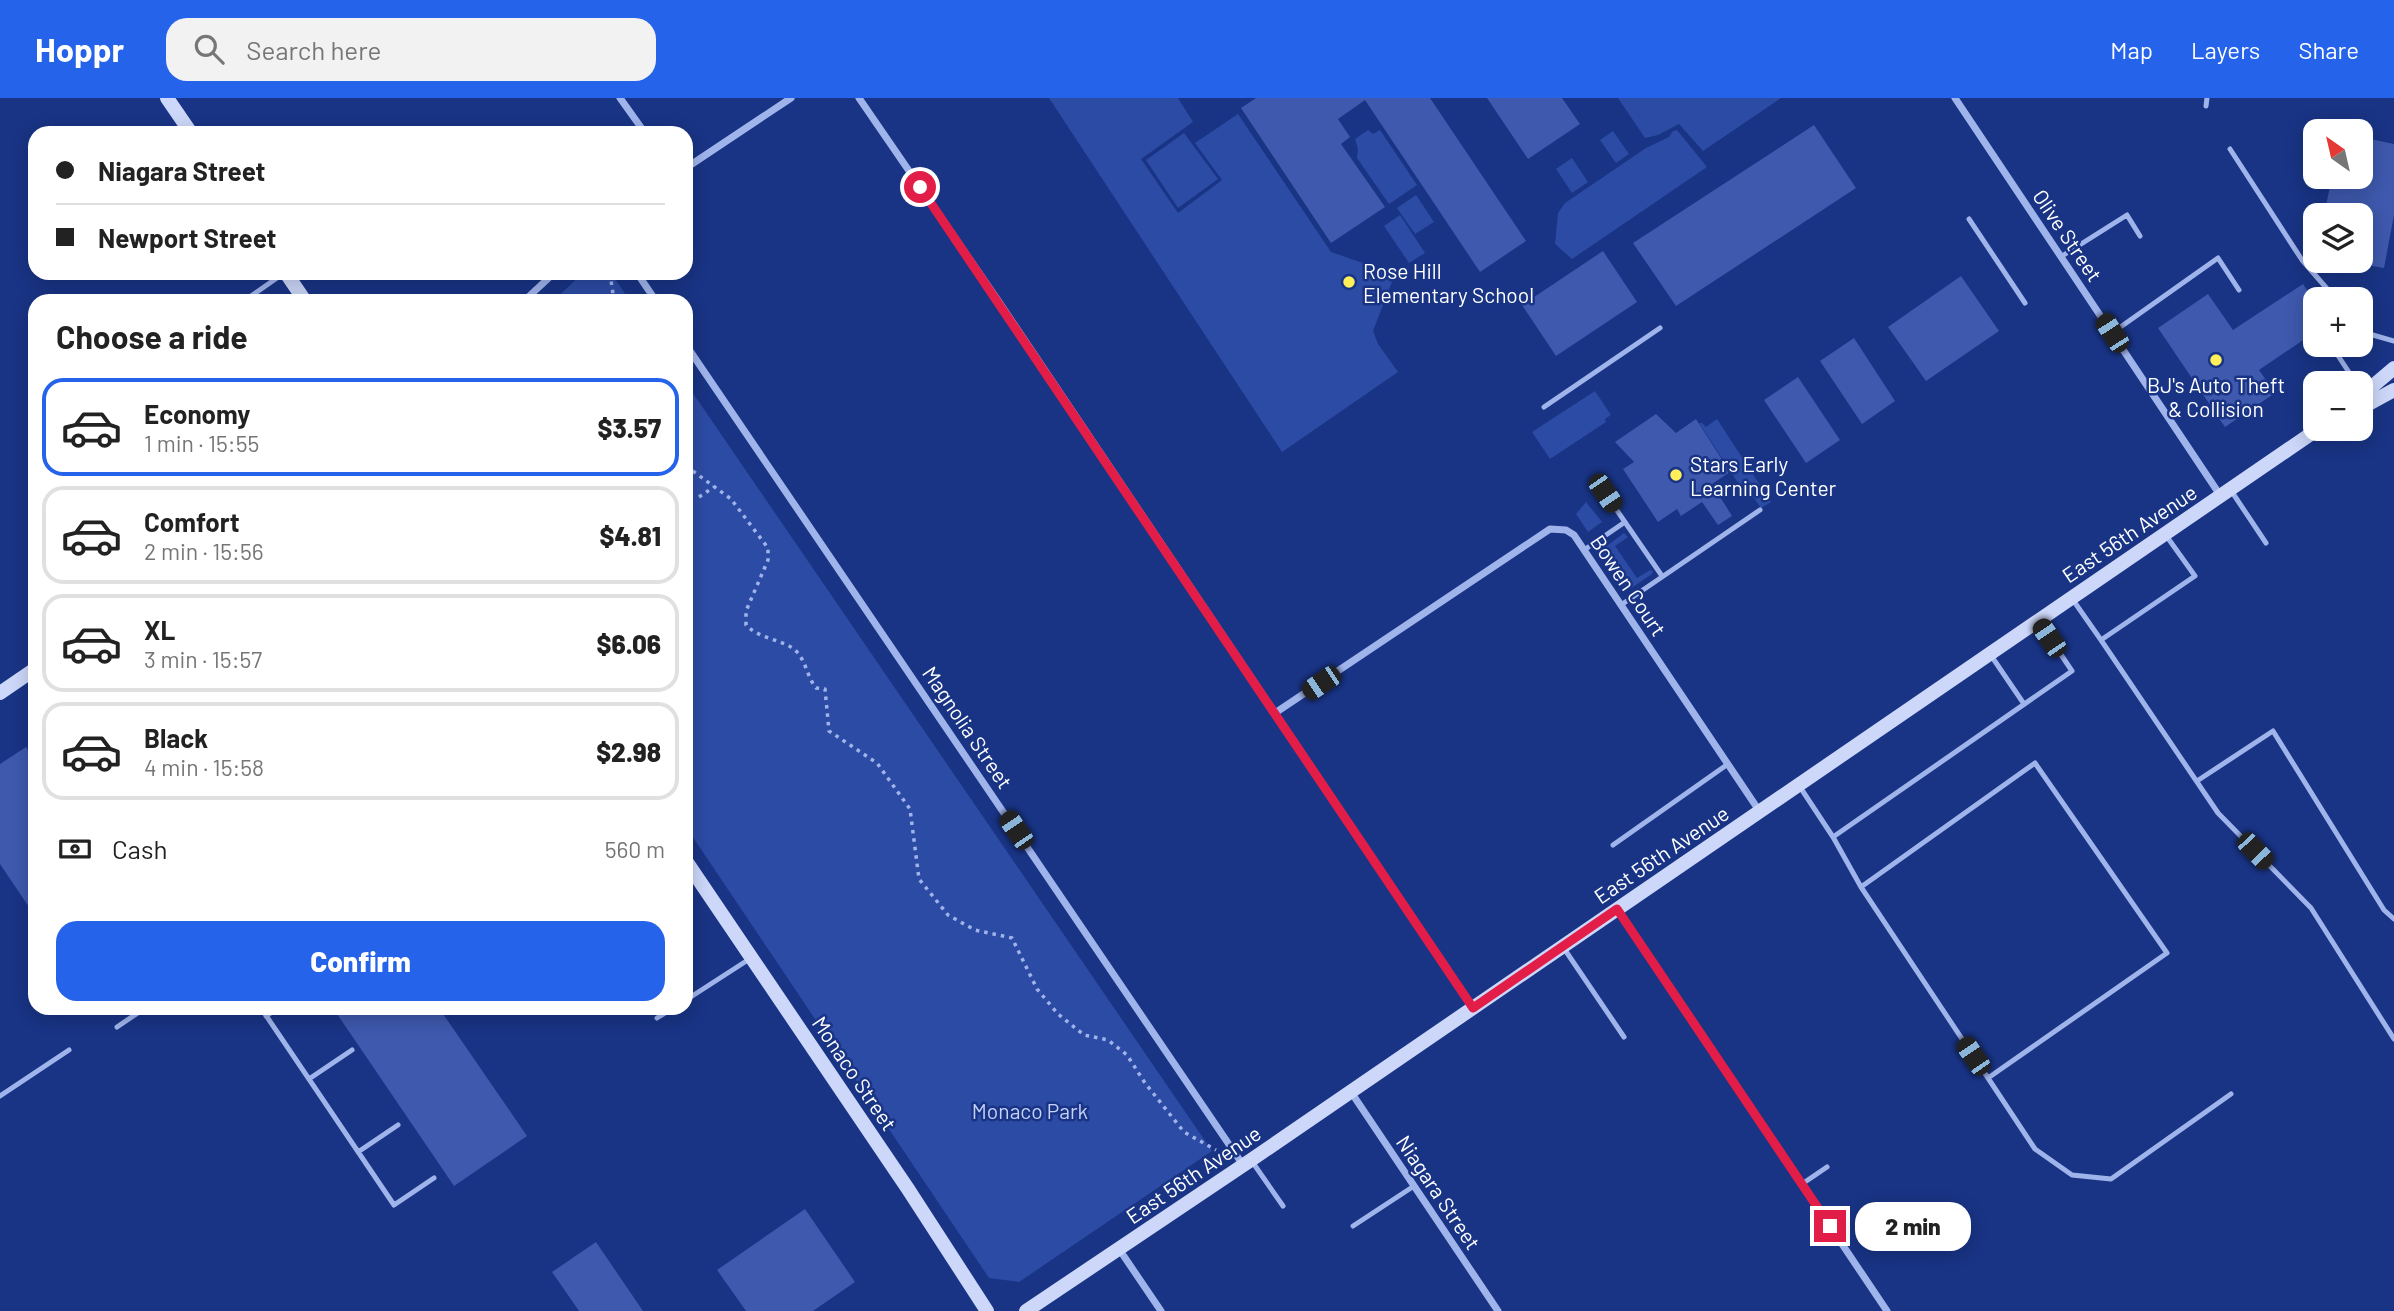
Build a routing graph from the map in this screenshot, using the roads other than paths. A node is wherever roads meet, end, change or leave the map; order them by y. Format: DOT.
graph roads {
  1 [pos="167,98"];
  2 [pos="620,98"];
  3 [pos="791,98"];
  4 [pos="859,98"];
  5 [pos="1955,98"];
  6 [pos="2207,98"];
  7 [pos="2206,106"];
  8 [pos="186,126"];
  9 [pos="640,126"];
  10 [pos="2230,149"];
  11 [pos="693,163"];
  12 [pos="1969,219"];
  13 [pos="2140,236"];
  14 [pos="2062,256"];
  15 [pos="275,280"];
  16 [pos="546,280"];
  17 [pos="2326,287"];
  18 [pos="2239,290"];
  19 [pos="254,294"];
  20 [pos="532,294"];
  21 [pos="2025,303"];
  22 [pos="1660,328"];
  23 [pos="2112,333"];
  24 [pos="2373,335"];
  25 [pos="2394,341"];
  26 [pos="693,355"];
  27 [pos="2394,369"];
  28 [pos="2373,384"];
  29 [pos="2394,390"];
  30 [pos="2373,392"];
  31 [pos="1544,407"];
  32 [pos="2303,439"];
  33 [pos="1605,493"];
  34 [pos="2225,493"];
  35 [pos="1760,510"];
  36 [pos="1625,522"];
  37 [pos="2165,534"];
  38 [pos="2266,542"];
  39 [pos="1584,550"];
  40 [pos="1662,576"];
  41 [pos="2072,598"];
  42 [pos="1621,605"];
  43 [pos="2038,621"];
  44 [pos="2101,640"];
  45 [pos="1990,654"];
  46 [pos="28,675"];
  47 [pos="0,693"];
  48 [pos="2024,704"];
  49 [pos="1275,713"];
  50 [pos="1728,764"];
  51 [pos="2197,781"];
  52 [pos="1798,785"];
  53 [pos="1760,811"];
  54 [pos="1833,836"];
  55 [pos="1613,845"];
  56 [pos="693,871"];
  57 [pos="1861,887"];
  58 [pos="1617,909"];
  59 [pos="2394,919"];
  60 [pos="1563,947"];
  61 [pos="751,958"];
  62 [pos="693,995"];
  63 [pos="1473,1008"];
  64 [pos="135,1015"];
  65 [pos="662,1015"];
  66 [pos="267,1016"];
  67 [pos="657,1018"];
  68 [pos="117,1027"];
  69 [pos="1624,1037"];
  70 [pos="2394,1039"];
  71 [pos="69,1050"];
  72 [pos="352,1050"];
  73 [pos="1987,1078"];
  74 [pos="309,1079"];
  75 [pos="1351,1091"];
  76 [pos="2231,1094"];
  77 [pos="0,1096"];
  78 [pos="398,1125"];
  79 [pos="358,1152"];
  80 [pos="1247,1163"];
  81 [pos="1828,1167"];
  82 [pos="434,1178"];
  83 [pos="1802,1184"];
  84 [pos="1414,1185"];
  85 [pos="1283,1206"];
  86 [pos="1353,1226"];
  87 [pos="1119,1249"];
  88 [pos="987,1311"];
  89 [pos="1027,1311"];
  90 [pos="1161,1311"];
  91 [pos="1498,1311"];
  92 [pos="1887,1311"];
  1 -- 8 [label="main road"];
  2 -- 9 [label="street"];
  3 -- 11 [label="street"];
  4 -- 49 [label="street"];
  5 -- 14 [label="street, Olive Street"];
  6 -- 7 [label="lane"];
  10 -- 17 [label="lane"];
  12 -- 21 [label="lane"];
  13 -- 14 [label="lane"];
  14 -- 23 [label="street, Olive Street"];
  15 -- 19 [label="lane"];
  16 -- 20 [label="street"];
  18 -- 23 [label="lane"];
  22 -- 31 [label="lane"];
  23 -- 34 [label="street, Olive Street"];
  24 -- 25 [label="lane"];
  26 -- 80 [label="street, Magnolia Street"];
  27 -- 28 [label="main road"];
  29 -- 30 [label="main road"];
  32 -- 34 [label="main road, East 56th Avenue"];
  33 -- 36 [label="lane"];
  34 -- 37 [label="main road, East 56th Avenue"];
  34 -- 38 [label="lane"];
  35 -- 40 [label="lane"];
  36 -- 39 [label="lane"];
  36 -- 40 [label="lane"];
  37 -- 41 [label="main road, East 56th Avenue"];
  37 -- 44 [label="lane"];
  39 -- 42 [label="street, Bowen Court"];
  39 -- 49 [label="street, Bowen Court"];
  40 -- 42 [label="lane"];
  41 -- 43 [label="main road, East 56th Avenue"];
  41 -- 44 [label="lane"];
  42 -- 50 [label="street, Bowen Court"];
  43 -- 45 [label="main road, East 56th Avenue"];
  43 -- 48 [label="lane"];
  44 -- 51 [label="lane"];
  45 -- 48 [label="lane"];
  45 -- 52 [label="main road, East 56th Avenue"];
  46 -- 47 [label="main road"];
  48 -- 54 [label="lane"];
  49 -- 63 [label="street"];
  50 -- 53 [label="street, Bowen Court"];
  50 -- 55 [label="lane"];
  51 -- 59 [label="lane"];
  51 -- 70 [label="lane"];
  52 -- 53 [label="main road, East 56th Avenue"];
  52 -- 54 [label="lane"];
  53 -- 58 [label="main road, East 56th Avenue"];
  54 -- 57 [label="lane"];
  56 -- 61 [label="main road, Monaco Street"];
  57 -- 73 [label="lane"];
  57 -- 73 [label="lane"];
  58 -- 60 [label="main road, East 56th Avenue"];
  58 -- 83 [label="street"];
  60 -- 63 [label="main road, East 56th Avenue"];
  60 -- 69 [label="lane"];
  61 -- 62 [label="lane"];
  61 -- 88 [label="main road, Monaco Street"];
  63 -- 75 [label="main road, East 56th Avenue"];
  64 -- 68 [label="lane"];
  65 -- 67 [label="lane"];
  66 -- 74 [label="lane"];
  71 -- 77 [label="lane"];
  72 -- 74 [label="lane"];
  73 -- 76 [label="lane"];
  74 -- 79 [label="lane"];
  75 -- 80 [label="main road, East 56th Avenue"];
  75 -- 84 [label="street, Niagara Street"];
  78 -- 79 [label="lane"];
  79 -- 82 [label="lane"];
  80 -- 85 [label="lane"];
  80 -- 87 [label="main road, East 56th Avenue"];
  81 -- 83 [label="lane"];
  83 -- 92 [label="street"];
  84 -- 86 [label="lane"];
  84 -- 91 [label="street, Niagara Street"];
  87 -- 89 [label="main road, East 56th Avenue"];
  87 -- 90 [label="street"];
}
